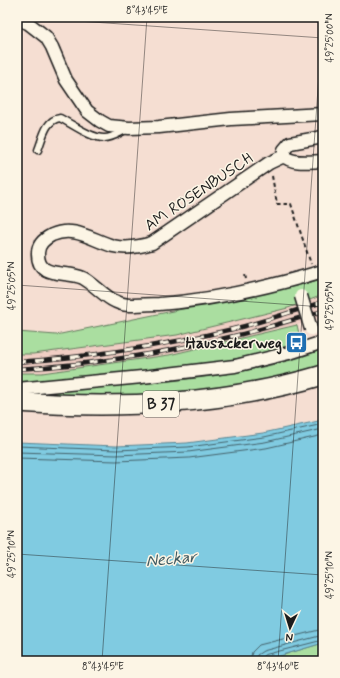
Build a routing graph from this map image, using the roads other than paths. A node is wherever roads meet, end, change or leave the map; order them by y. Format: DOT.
graph roads {
  1 [pos="17,19"];
  2 [pos="323,114"];
  3 [pos="129,128"];
  4 [pos="323,136"];
  5 [pos="38,150"];
  6 [pos="284,156"];
  7 [pos="323,161"];
  8 [pos="318,270"];
  9 [pos="296,279"];
  10 [pos="319,343"];
  11 [pos="323,375"];
  12 [pos="17,389"];
  13 [pos="17,402"];
  1 -- 3 [label="street"];
  2 -- 3 [label="street"];
  3 -- 5 [label="lane"];
  4 -- 6 [label="street"];
  6 -- 7 [label="street"];
  6 -- 9 [label="street, AM ROSENBUSCH"];
  8 -- 9 [label="street"];
  9 -- 10 [label="street, bridge"];
  10 -- 12 [label="street"];
  11 -- 13 [label="main road, B 37"];
}
